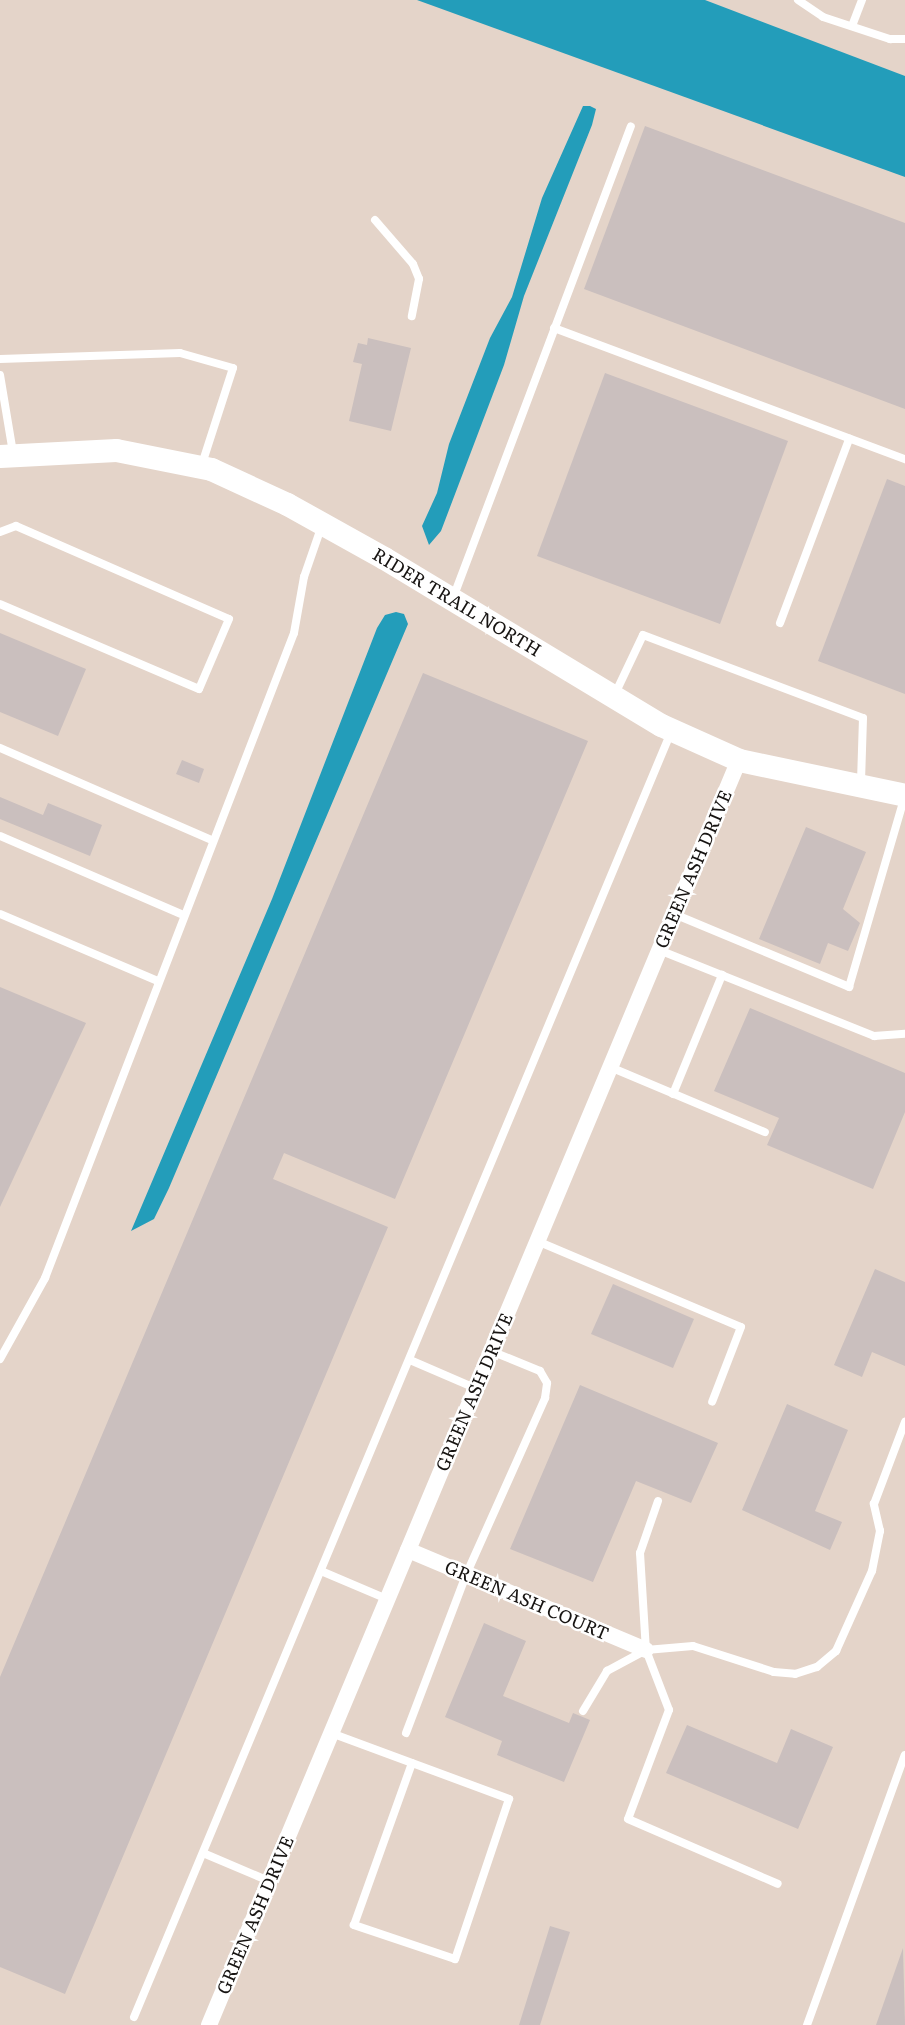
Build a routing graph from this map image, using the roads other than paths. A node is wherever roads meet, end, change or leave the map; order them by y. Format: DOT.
graph roads {
  1 [pos="862,0"];
  2 [pos="802,2"];
  3 [pos="852,26"];
  4 [pos="905,40"];
  5 [pos="631,126"];
  6 [pos="375,220"];
  7 [pos="412,316"];
  8 [pos="554,328"];
  9 [pos="0,359"];
  10 [pos="0,374"];
  11 [pos="849,439"];
  12 [pos="7,454"];
  13 [pos="905,459"];
  14 [pos="201,466"];
  15 [pos="322,524"];
  16 [pos="0,532"];
  17 [pos="452,599"];
  18 [pos="0,604"];
  19 [pos="780,623"];
  20 [pos="613,696"];
  21 [pos="672,730"];
  22 [pos="0,748"];
  23 [pos="739,760"];
  24 [pos="861,787"];
  25 [pos="905,796"];
  26 [pos="0,836"];
  27 [pos="212,840"];
  28 [pos="0,914"];
  29 [pos="674,914"];
  30 [pos="183,915"];
  31 [pos="659,950"];
  32 [pos="722,975"];
  33 [pos="158,981"];
  34 [pos="905,1034"];
  35 [pos="610,1067"];
  36 [pos="673,1094"];
  37 [pos="765,1132"];
  38 [pos="537,1241"];
  39 [pos="491,1351"];
  40 [pos="0,1359"];
  41 [pos="410,1360"];
  42 [pos="475,1388"];
  43 [pos="712,1402"];
  44 [pos="905,1422"];
  45 [pos="658,1501"];
  46 [pos="408,1550"];
  47 [pos="321,1571"];
  48 [pos="467,1574"];
  49 [pos="387,1599"];
  50 [pos="646,1650"];
  51 [pos="583,1711"];
  52 [pos="331,1733"];
  53 [pos="406,1733"];
  54 [pos="905,1755"];
  55 [pos="412,1763"];
  56 [pos="203,1853"];
  57 [pos="269,1881"];
  58 [pos="778,1884"];
  59 [pos="134,2017"];
  60 [pos="209,2025"];
  61 [pos="807,2025"];
  1 -- 3 [label="lane"];
  2 -- 3 [label="lane"];
  3 -- 4 [label="lane"];
  5 -- 8 [label="lane"];
  6 -- 7 [label="lane"];
  8 -- 11 [label="lane"];
  8 -- 17 [label="lane"];
  9 -- 14 [label="lane"];
  10 -- 12 [label="lane"];
  11 -- 13 [label="lane"];
  11 -- 19 [label="lane"];
  12 -- 14 [label="street, RIDER TRAIL NORTH"];
  14 -- 15 [label="street, RIDER TRAIL NORTH"];
  15 -- 17 [label="street, RIDER TRAIL NORTH"];
  15 -- 27 [label="lane"];
  16 -- 18 [label="lane"];
  17 -- 20 [label="street, RIDER TRAIL NORTH"];
  20 -- 21 [label="street, RIDER TRAIL NORTH"];
  20 -- 24 [label="lane"];
  21 -- 23 [label="street, RIDER TRAIL NORTH"];
  21 -- 41 [label="lane"];
  22 -- 27 [label="lane"];
  23 -- 24 [label="street, RIDER TRAIL NORTH"];
  23 -- 29 [label="street, GREEN ASH DRIVE"];
  24 -- 25 [label="street, RIDER TRAIL NORTH"];
  25 -- 29 [label="lane"];
  26 -- 30 [label="lane"];
  27 -- 30 [label="lane"];
  28 -- 33 [label="lane"];
  29 -- 31 [label="street, GREEN ASH DRIVE"];
  30 -- 33 [label="lane"];
  31 -- 32 [label="lane"];
  31 -- 35 [label="street, GREEN ASH DRIVE"];
  32 -- 34 [label="lane"];
  32 -- 36 [label="lane"];
  33 -- 40 [label="lane"];
  35 -- 36 [label="lane"];
  35 -- 38 [label="street, GREEN ASH DRIVE"];
  36 -- 37 [label="lane"];
  38 -- 39 [label="street, GREEN ASH DRIVE"];
  38 -- 43 [label="lane"];
  39 -- 42 [label="street, GREEN ASH DRIVE"];
  39 -- 48 [label="lane"];
  41 -- 42 [label="lane"];
  41 -- 47 [label="lane"];
  42 -- 46 [label="street, GREEN ASH DRIVE"];
  44 -- 50 [label="lane"];
  45 -- 50 [label="lane"];
  46 -- 48 [label="street, GREEN ASH COURT"];
  46 -- 49 [label="street, GREEN ASH DRIVE"];
  47 -- 49 [label="lane"];
  47 -- 56 [label="lane"];
  48 -- 50 [label="street, GREEN ASH COURT"];
  48 -- 53 [label="lane"];
  49 -- 52 [label="street, GREEN ASH DRIVE"];
  50 -- 51 [label="lane"];
  50 -- 58 [label="lane"];
  52 -- 55 [label="lane"];
  52 -- 57 [label="street, GREEN ASH DRIVE"];
  54 -- 61 [label="lane"];
  55 -- 55 [label="lane"];
  56 -- 57 [label="lane"];
  56 -- 59 [label="lane"];
  57 -- 60 [label="street, GREEN ASH DRIVE"];
}
